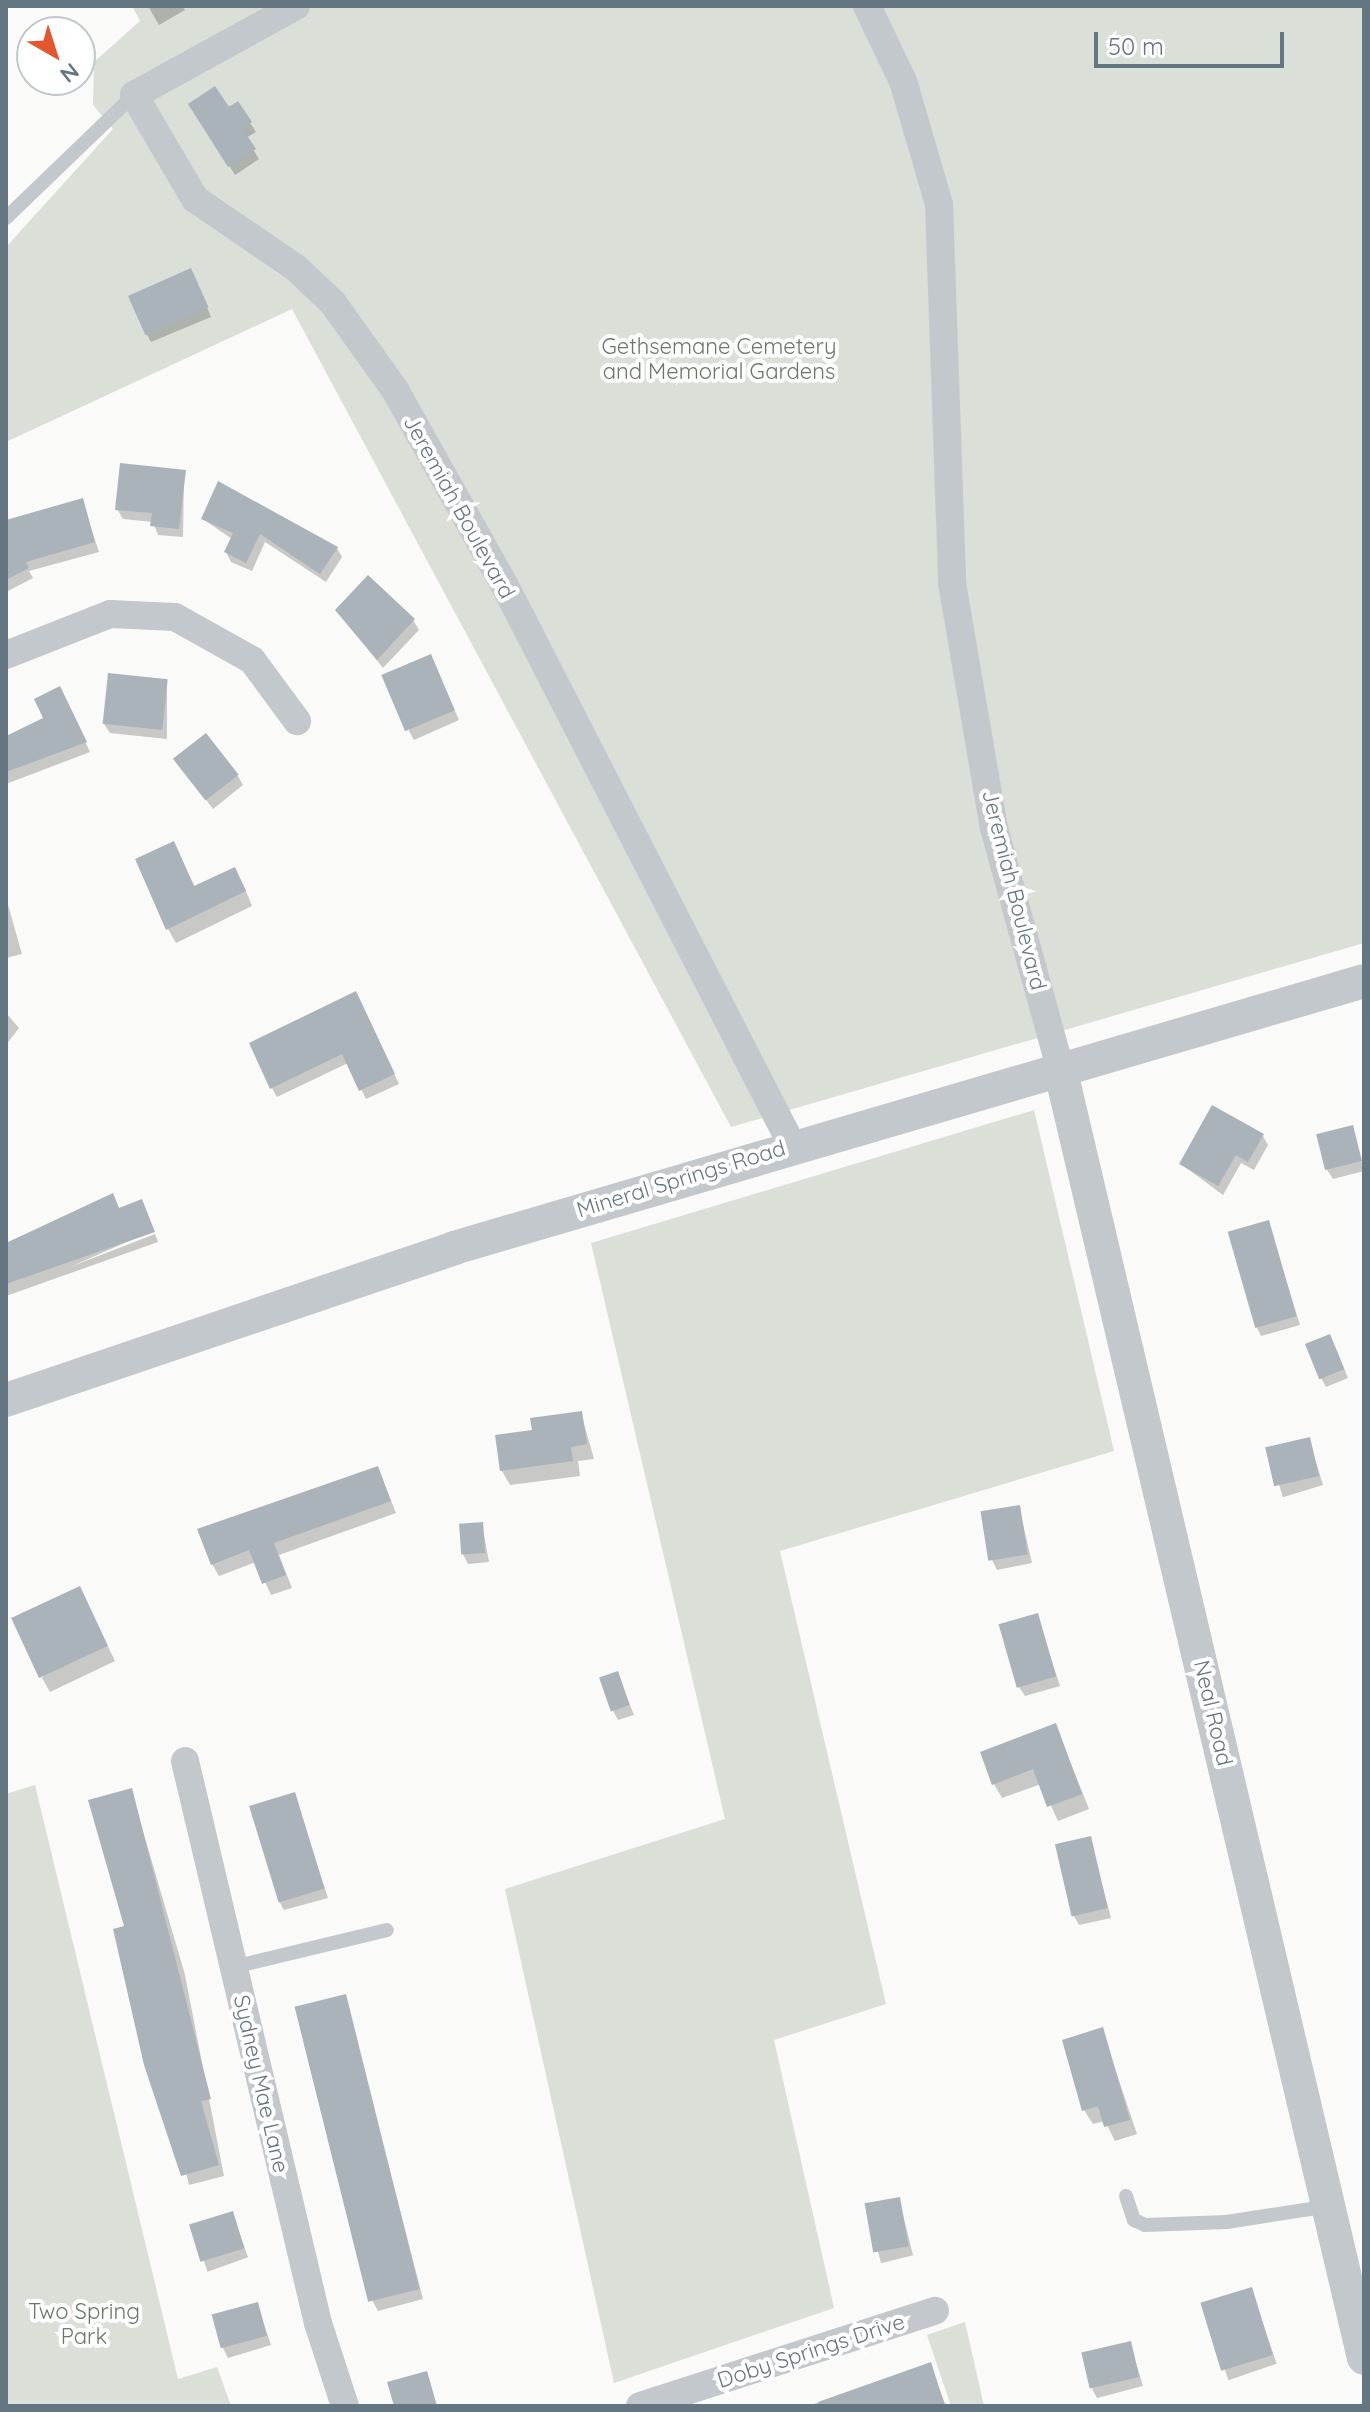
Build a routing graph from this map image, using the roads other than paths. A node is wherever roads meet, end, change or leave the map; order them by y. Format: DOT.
graph roads {
  1 [pos="296,6"];
  2 [pos="867,6"];
  3 [pos="134,95"];
  4 [pos="6,218"];
  5 [pos="6,655"];
  6 [pos="297,721"];
  7 [pos="1364,981"];
  8 [pos="1060,1068"];
  9 [pos="792,1145"];
  10 [pos="6,1400"];
  11 [pos="185,1761"];
  12 [pos="387,1930"];
  13 [pos="233,1967"];
  14 [pos="1126,2196"];
  15 [pos="1330,2205"];
  16 [pos="935,2311"];
  17 [pos="1360,2322"];
  18 [pos="1364,2358"];
  19 [pos="345,2406"];
  20 [pos="640,2406"];
  1 -- 3 [label="street"];
  2 -- 8 [label="street, Jeremiah Boulevard"];
  3 -- 4 [label="lane"];
  3 -- 9 [label="street, Jeremiah Boulevard"];
  5 -- 6 [label="street"];
  7 -- 8 [label="street, Mineral Springs Road"];
  8 -- 9 [label="street, Mineral Springs Road"];
  8 -- 15 [label="street, Neal Road"];
  9 -- 10 [label="street, Mineral Springs Road"];
  11 -- 13 [label="street, Sydney Mae Lane"];
  12 -- 13 [label="lane"];
  13 -- 19 [label="street, Sydney Mae Lane"];
  14 -- 15 [label="lane"];
  15 -- 17 [label="street, Neal Road"];
  16 -- 20 [label="street, Doby Springs Drive"];
  17 -- 18 [label="street, Neal Road"];
}
